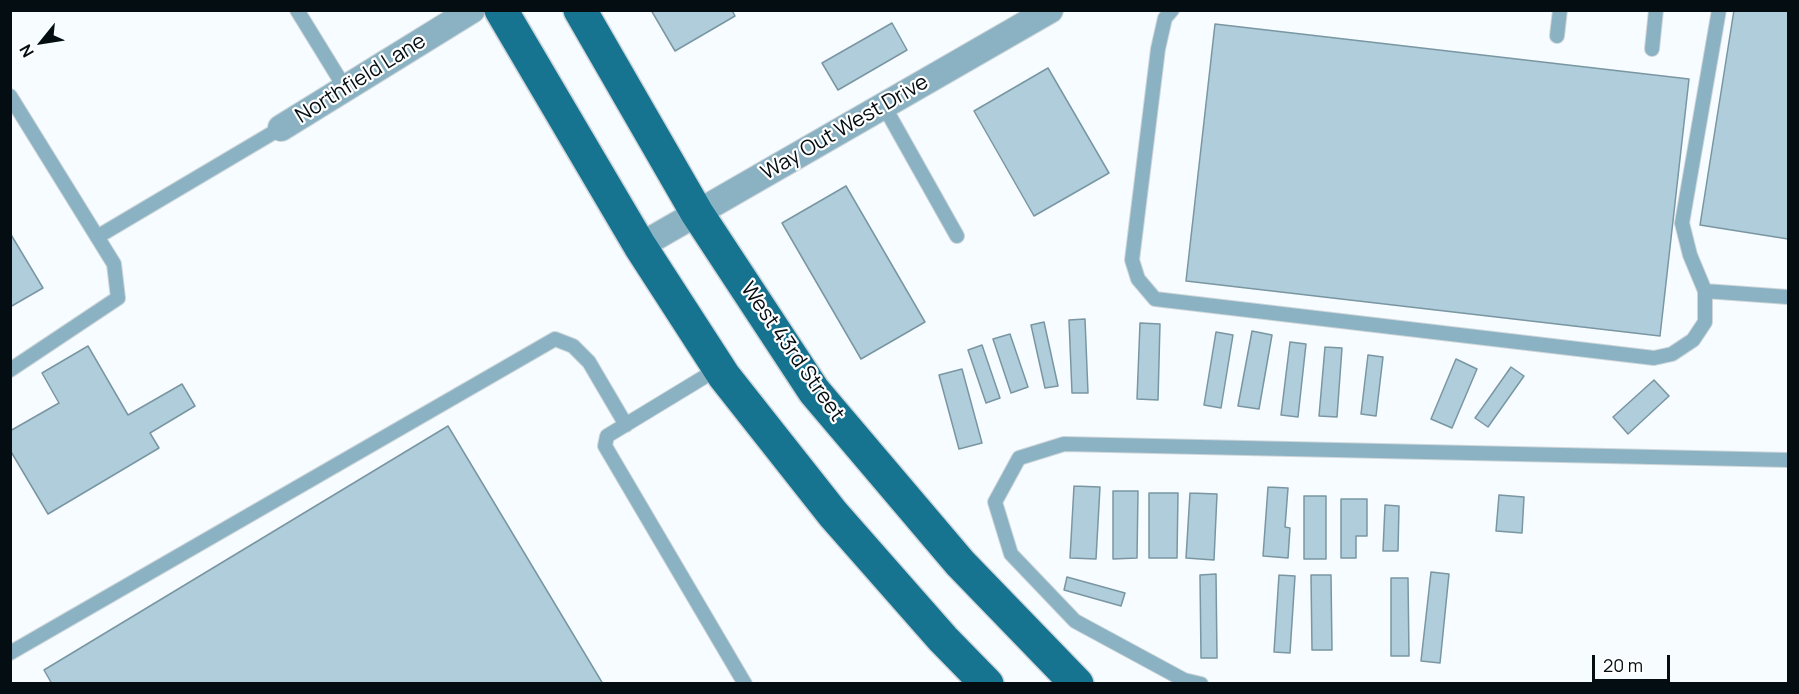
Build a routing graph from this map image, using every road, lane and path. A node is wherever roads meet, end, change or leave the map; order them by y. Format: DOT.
graph roads {
  1 [pos="297,10"];
  2 [pos="472,10"];
  3 [pos="501,10"];
  4 [pos="580,10"];
  5 [pos="1050,10"];
  6 [pos="1172,10"];
  7 [pos="1560,10"];
  8 [pos="1656,10"];
  9 [pos="1719,10"];
  10 [pos="1557,36"];
  11 [pos="1652,49"];
  12 [pos="345,88"];
  13 [pos="10,96"];
  14 [pos="884,106"];
  15 [pos="280,128"];
  16 [pos="698,213"];
  17 [pos="957,236"];
  18 [pos="97,237"];
  19 [pos="640,246"];
  20 [pos="1705,291"];
  21 [pos="1788,297"];
  22 [pos="719,368"];
  23 [pos="10,370"];
  24 [pos="626,425"];
  25 [pos="1788,460"];
  26 [pos="10,653"];
  27 [pos="1182,682"];
  28 [pos="745,684"];
  29 [pos="987,684"];
  30 [pos="1077,684"];
  31 [pos="1201,684"];
  1 -- 12 [label="lane"];
  2 -- 12 [label="street, Northfield Lane"];
  3 -- 19 [label="main road"];
  4 -- 16 [label="main road, West 43rd Street"];
  5 -- 14 [label="street, Way Out West Drive"];
  6 -- 20 [label="lane"];
  7 -- 10 [label="lane"];
  8 -- 11 [label="lane"];
  9 -- 20 [label="lane"];
  12 -- 15 [label="street, Northfield Lane"];
  13 -- 18 [label="lane"];
  14 -- 16 [label="street, Way Out West Drive"];
  14 -- 17 [label="lane"];
  15 -- 18 [label="lane"];
  16 -- 19 [label="street, Way Out West Drive"];
  16 -- 30 [label="main road, West 43rd Street"];
  18 -- 23 [label="lane"];
  19 -- 22 [label="main road"];
  20 -- 21 [label="lane"];
  22 -- 24 [label="lane"];
  22 -- 29 [label="main road"];
  24 -- 26 [label="lane"];
  24 -- 28 [label="lane"];
  25 -- 27 [label="lane"];
  27 -- 31 [label="lane"];
}
